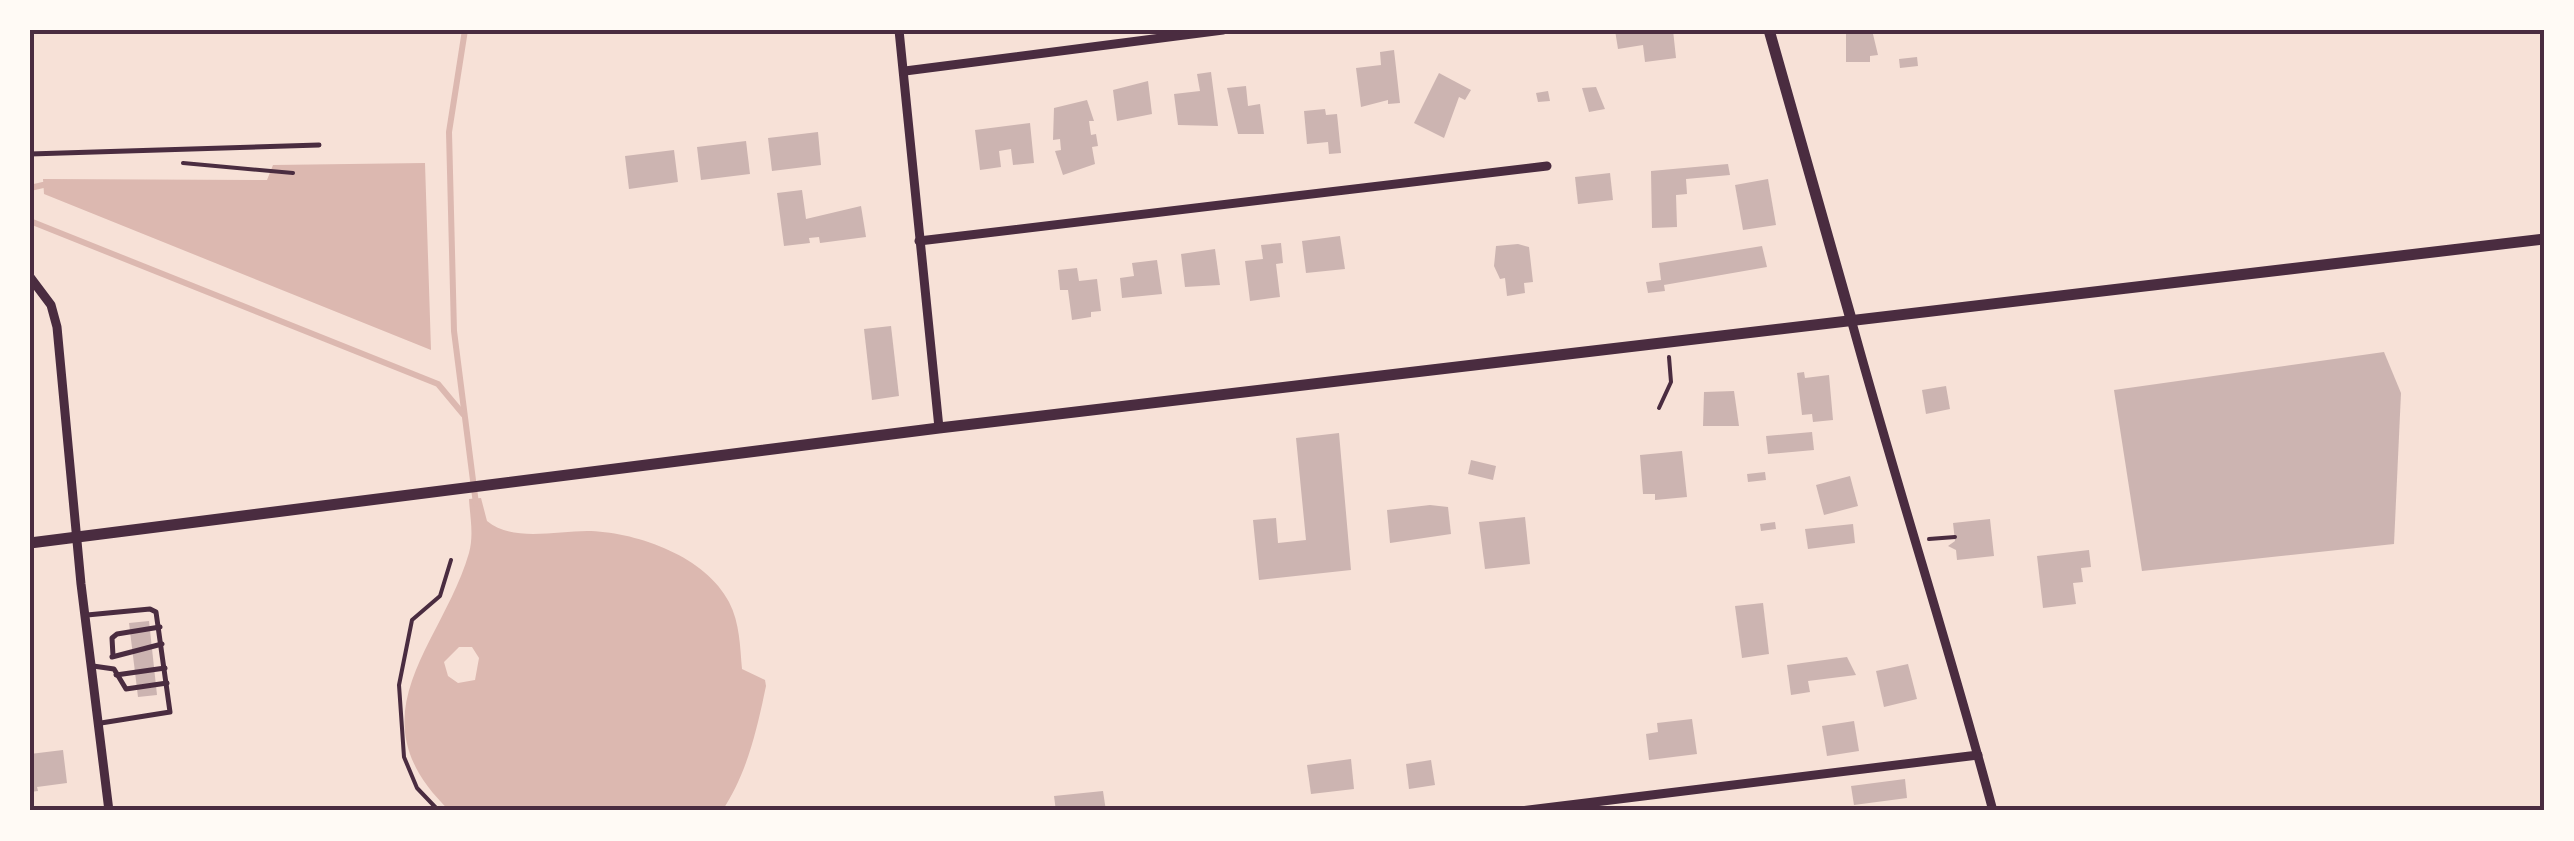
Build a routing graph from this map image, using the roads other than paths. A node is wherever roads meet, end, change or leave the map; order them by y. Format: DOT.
graph roads {
  1 [pos="899,30"];
  2 [pos="1224,30"];
  3 [pos="1768,30"];
  4 [pos="905,71"];
  5 [pos="320,145"];
  6 [pos="30,154"];
  7 [pos="1547,166"];
  8 [pos="2544,239"];
  9 [pos="919,241"];
  10 [pos="30,276"];
  11 [pos="1851,319"];
  12 [pos="940,428"];
  13 [pos="78,537"];
  14 [pos="30,544"];
  15 [pos="84,616"];
  16 [pos="160,626"];
  17 [pos="162,644"];
  18 [pos="112,656"];
  19 [pos="90,666"];
  20 [pos="108,666"];
  21 [pos="165,668"];
  22 [pos="116,675"];
  23 [pos="167,683"];
  24 [pos="98,724"];
  25 [pos="1978,755"];
  26 [pos="109,811"];
  27 [pos="1521,811"];
  28 [pos="1992,811"];
  1 -- 4 [label="street"];
  2 -- 4 [label="street"];
  3 -- 11 [label="street"];
  4 -- 9 [label="street"];
  5 -- 6 [label="lane"];
  7 -- 9 [label="street"];
  8 -- 11 [label="street"];
  9 -- 12 [label="street"];
  10 -- 13 [label="street"];
  11 -- 12 [label="street"];
  11 -- 25 [label="street"];
  12 -- 13 [label="street"];
  13 -- 14 [label="street"];
  13 -- 15 [label="street"];
  15 -- 16 [label="lane"];
  15 -- 19 [label="street"];
  16 -- 17 [label="lane"];
  16 -- 18 [label="lane"];
  17 -- 18 [label="lane"];
  17 -- 21 [label="lane"];
  18 -- 20 [label="lane"];
  19 -- 20 [label="lane"];
  19 -- 24 [label="street"];
  20 -- 22 [label="lane"];
  21 -- 22 [label="lane"];
  21 -- 23 [label="lane"];
  22 -- 23 [label="lane"];
  23 -- 24 [label="lane"];
  24 -- 26 [label="street"];
  25 -- 27 [label="street"];
  25 -- 28 [label="street"];
}
